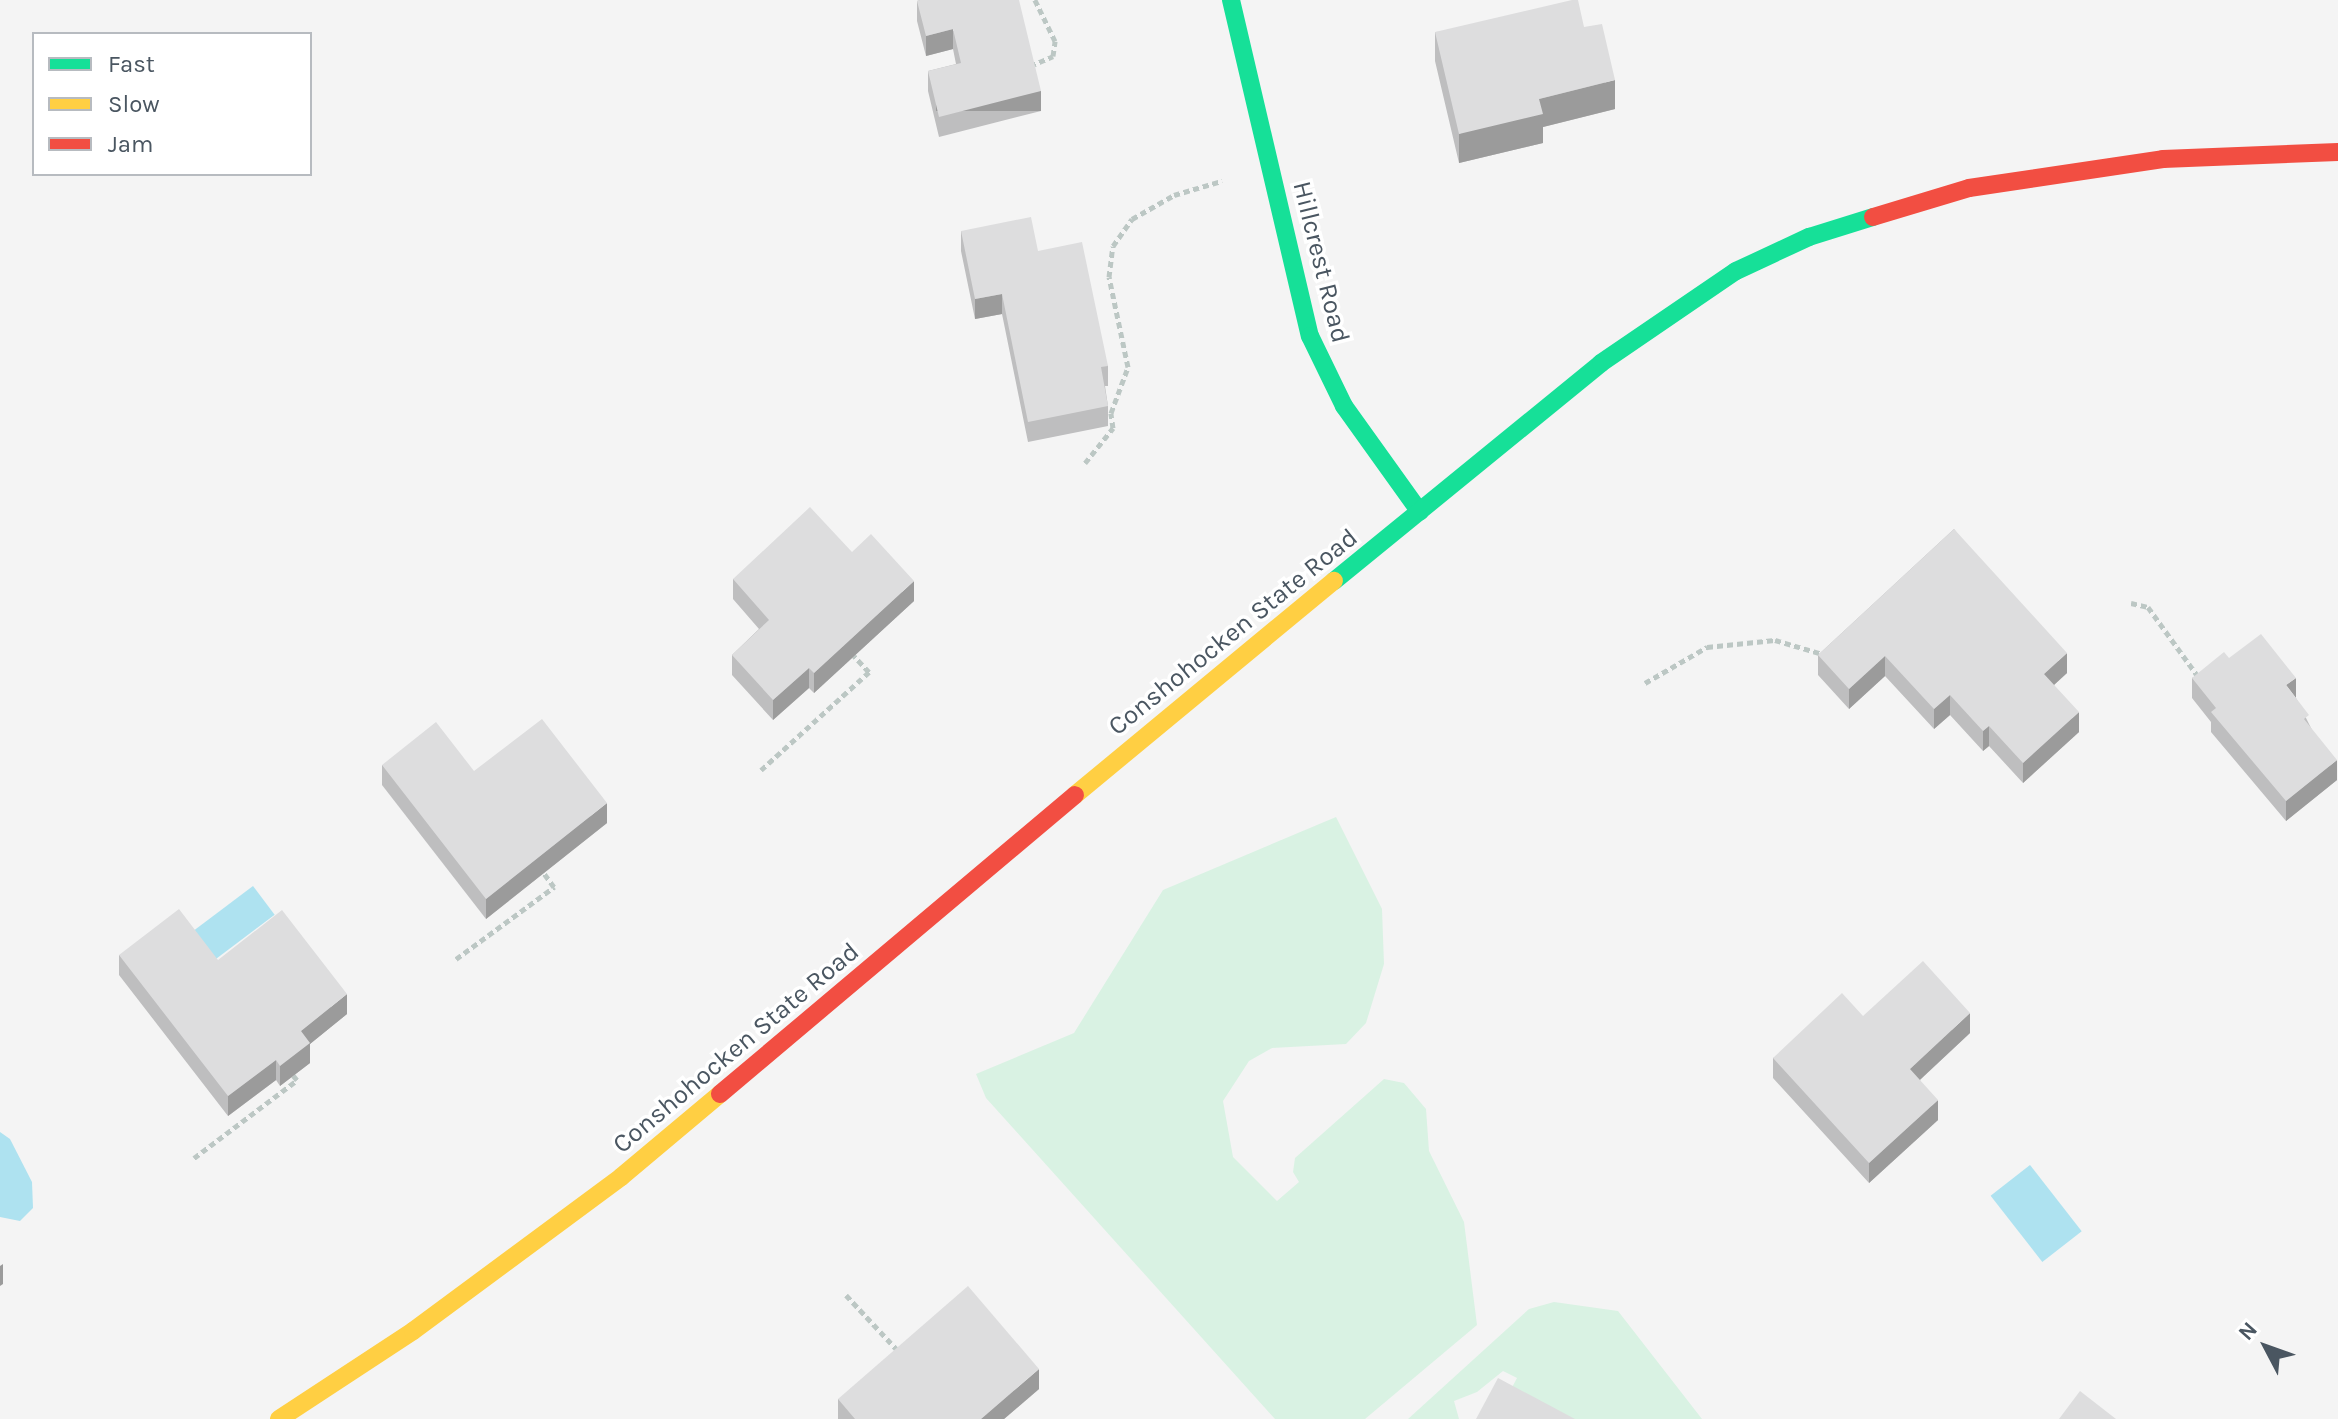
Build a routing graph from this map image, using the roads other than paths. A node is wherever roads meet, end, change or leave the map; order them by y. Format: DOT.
graph roads {
  1 [pos="1231,0"];
  2 [pos="2338,152"];
  3 [pos="1420,512"];
  4 [pos="279,1419"];
  1 -- 3 [label="main road, Hillcrest Road"];
  2 -- 3 [label="main road, Conshohocken State Road"];
  3 -- 4 [label="main road, Conshohocken State Road"];
}
